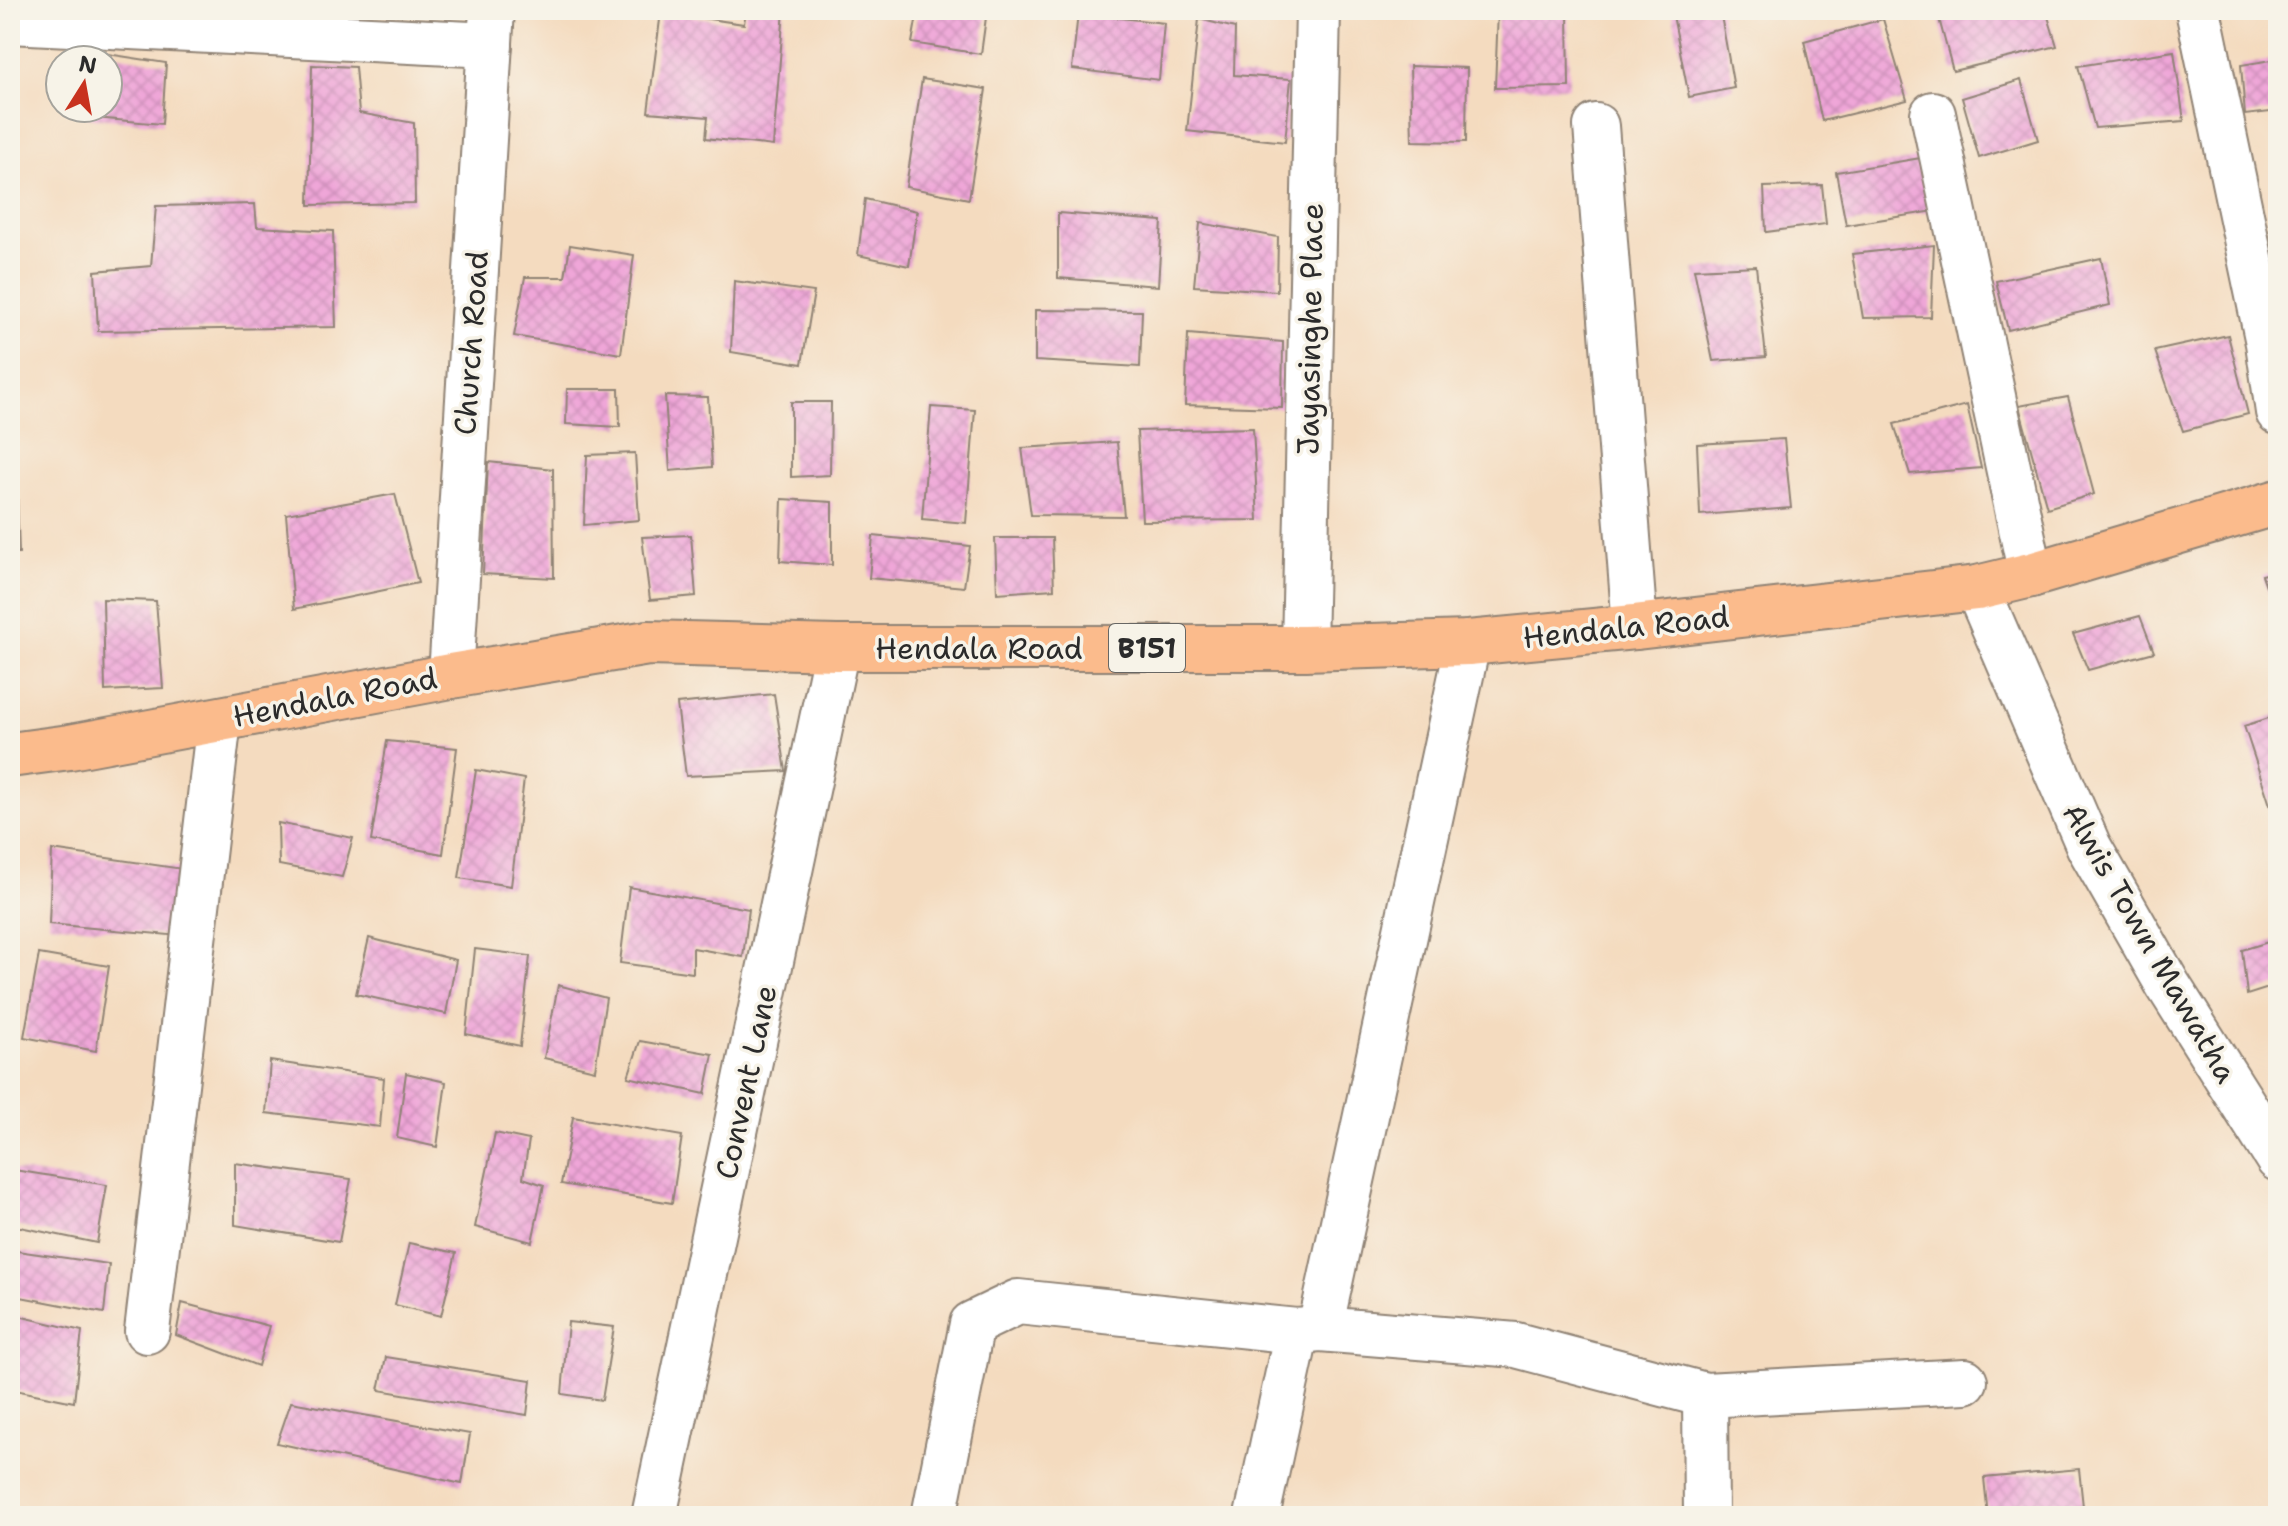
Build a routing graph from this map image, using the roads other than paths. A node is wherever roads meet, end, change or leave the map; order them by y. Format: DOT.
graph roads {
  1 [pos="1318,10"];
  2 [pos="2198,10"];
  3 [pos="10,21"];
  4 [pos="491,28"];
  5 [pos="1933,114"];
  6 [pos="1596,126"];
  7 [pos="2278,412"];
  8 [pos="2278,502"];
  9 [pos="2031,575"];
  10 [pos="1977,588"];
  11 [pos="1635,627"];
  12 [pos="1468,643"];
  13 [pos="837,648"];
  14 [pos="1304,648"];
  15 [pos="451,676"];
  16 [pos="219,720"];
  17 [pos="10,755"];
  18 [pos="2278,1159"];
  19 [pos="1308,1330"];
  20 [pos="147,1331"];
  21 [pos="1965,1381"];
  22 [pos="1705,1395"];
  23 [pos="654,1516"];
  24 [pos="934,1516"];
  25 [pos="1257,1516"];
  26 [pos="1706,1516"];
  1 -- 14 [label="street, Jayasinghe Place"];
  2 -- 7 [label="street"];
  3 -- 4 [label="street"];
  4 -- 15 [label="street, Church Road"];
  5 -- 9 [label="street"];
  6 -- 11 [label="street"];
  8 -- 9 [label="main road, Hendala Road / B151"];
  9 -- 10 [label="main road, Hendala Road / B151"];
  10 -- 11 [label="main road, Hendala Road / B151"];
  10 -- 18 [label="street, Alwis Town Mawatha"];
  11 -- 12 [label="main road, Hendala Road / B151"];
  12 -- 14 [label="main road, Hendala Road / B151"];
  12 -- 19 [label="street"];
  13 -- 14 [label="main road, Hendala Road / B151"];
  13 -- 15 [label="main road, Hendala Road / B151"];
  13 -- 23 [label="street, Convent Lane"];
  15 -- 16 [label="main road, Hendala Road / B151"];
  16 -- 17 [label="main road, Hendala Road / B151"];
  16 -- 20 [label="street"];
  19 -- 22 [label="street"];
  19 -- 24 [label="street"];
  19 -- 25 [label="street"];
  21 -- 22 [label="street"];
  22 -- 26 [label="street"];
}
